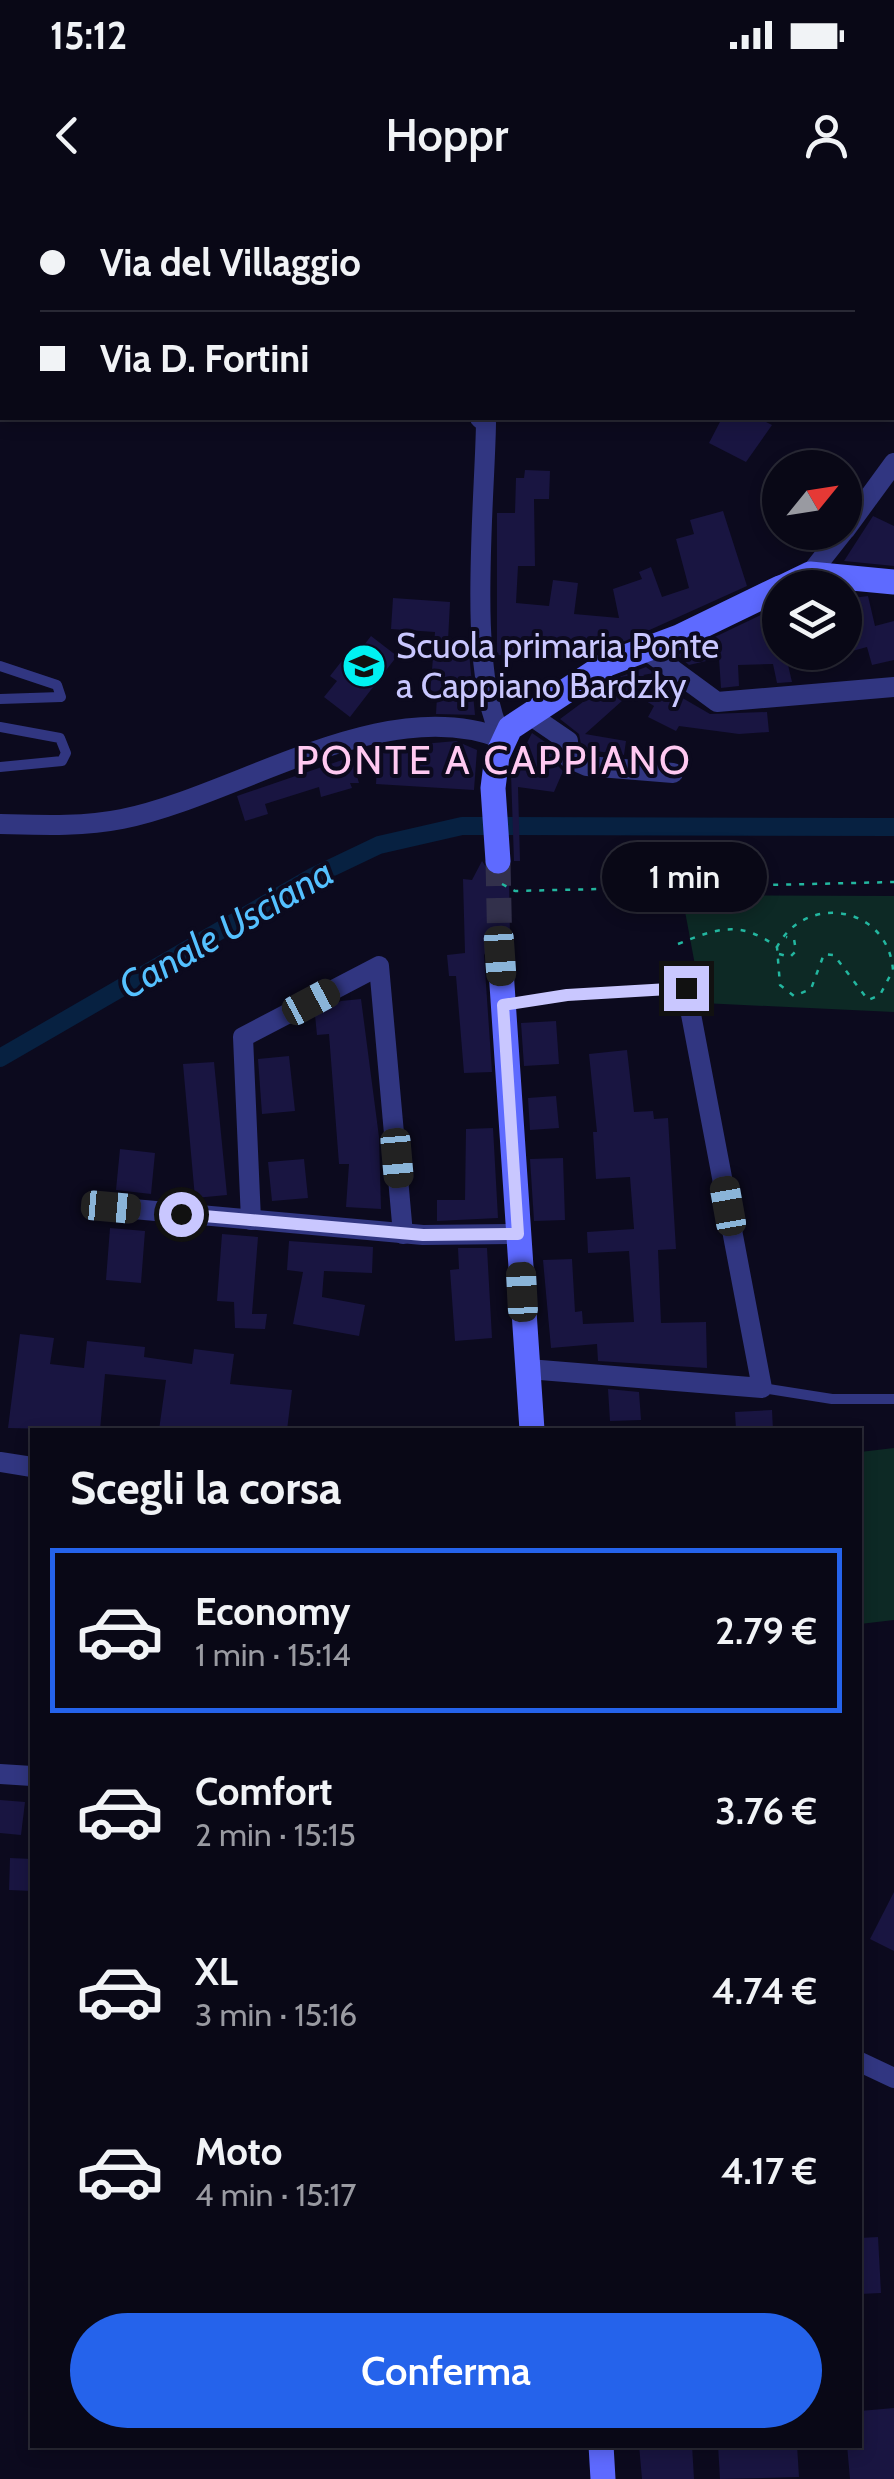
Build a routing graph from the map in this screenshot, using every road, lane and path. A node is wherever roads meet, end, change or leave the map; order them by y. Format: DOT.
graph roads {
  1 [pos="483,420"];
  2 [pos="894,462"];
  3 [pos="862,506"];
  4 [pos="829,550"];
  5 [pos="813,570"];
  6 [pos="862,579"];
  7 [pos="894,582"];
  8 [pos="762,597"];
  9 [pos="642,647"];
  10 [pos="0,666"];
  11 [pos="894,687"];
  12 [pos="0,699"];
  13 [pos="530,714"];
  14 [pos="0,727"];
  15 [pos="492,734"];
  16 [pos="0,767"];
  17 [pos="673,773"];
  18 [pos="0,824"];
  19 [pos="498,872"];
  20 [pos="894,882"];
  21 [pos="786,936"];
  22 [pos="678,944"];
  23 [pos="777,947"];
  24 [pos="778,953"];
  25 [pos="500,956"];
  26 [pos="686,988"];
  27 [pos="503,1005"];
  28 [pos="111,1207"];
  29 [pos="251,1220"];
  30 [pos="403,1234"];
  31 [pos="518,1234"];
  32 [pos="528,1369"];
  33 [pos="762,1388"];
  34 [pos="894,1400"];
  35 [pos="532,1428"];
  36 [pos="0,1462"];
  37 [pos="30,1467"];
  38 [pos="0,1774"];
  39 [pos="30,1776"];
  40 [pos="862,2063"];
  41 [pos="894,2078"];
  42 [pos="601,2448"];
  43 [pos="603,2479"];
  1 -- 15 [label="street"];
  2 -- 3 [label="street"];
  4 -- 5 [label="street"];
  6 -- 7 [label="street"];
  8 -- 9 [label="street"];
  9 -- 11 [label="street"];
  9 -- 13 [label="street"];
  10 -- 12 [label="lane"];
  13 -- 15 [label="street"];
  13 -- 17 [label="street"];
  14 -- 16 [label="lane"];
  15 -- 18 [label="street"];
  15 -- 19 [label="street"];
  19 -- 20 [label="path"];
  21 -- 23 [label="path"];
  21 -- 24 [label="path"];
  21 -- 24 [label="path"];
  22 -- 23 [label="path"];
  23 -- 24 [label="path"];
  25 -- 27 [label="street"];
  26 -- 27 [label="lane"];
  26 -- 33 [label="street"];
  27 -- 31 [label="street"];
  28 -- 29 [label="street"];
  29 -- 30 [label="street"];
  29 -- 30 [label="street"];
  30 -- 31 [label="street"];
  31 -- 32 [label="street"];
  32 -- 33 [label="street"];
  32 -- 35 [label="street"];
  33 -- 34 [label="lane"];
  36 -- 37 [label="street"];
  38 -- 39 [label="street"];
  40 -- 41 [label="street"];
  42 -- 43 [label="street"];
}
